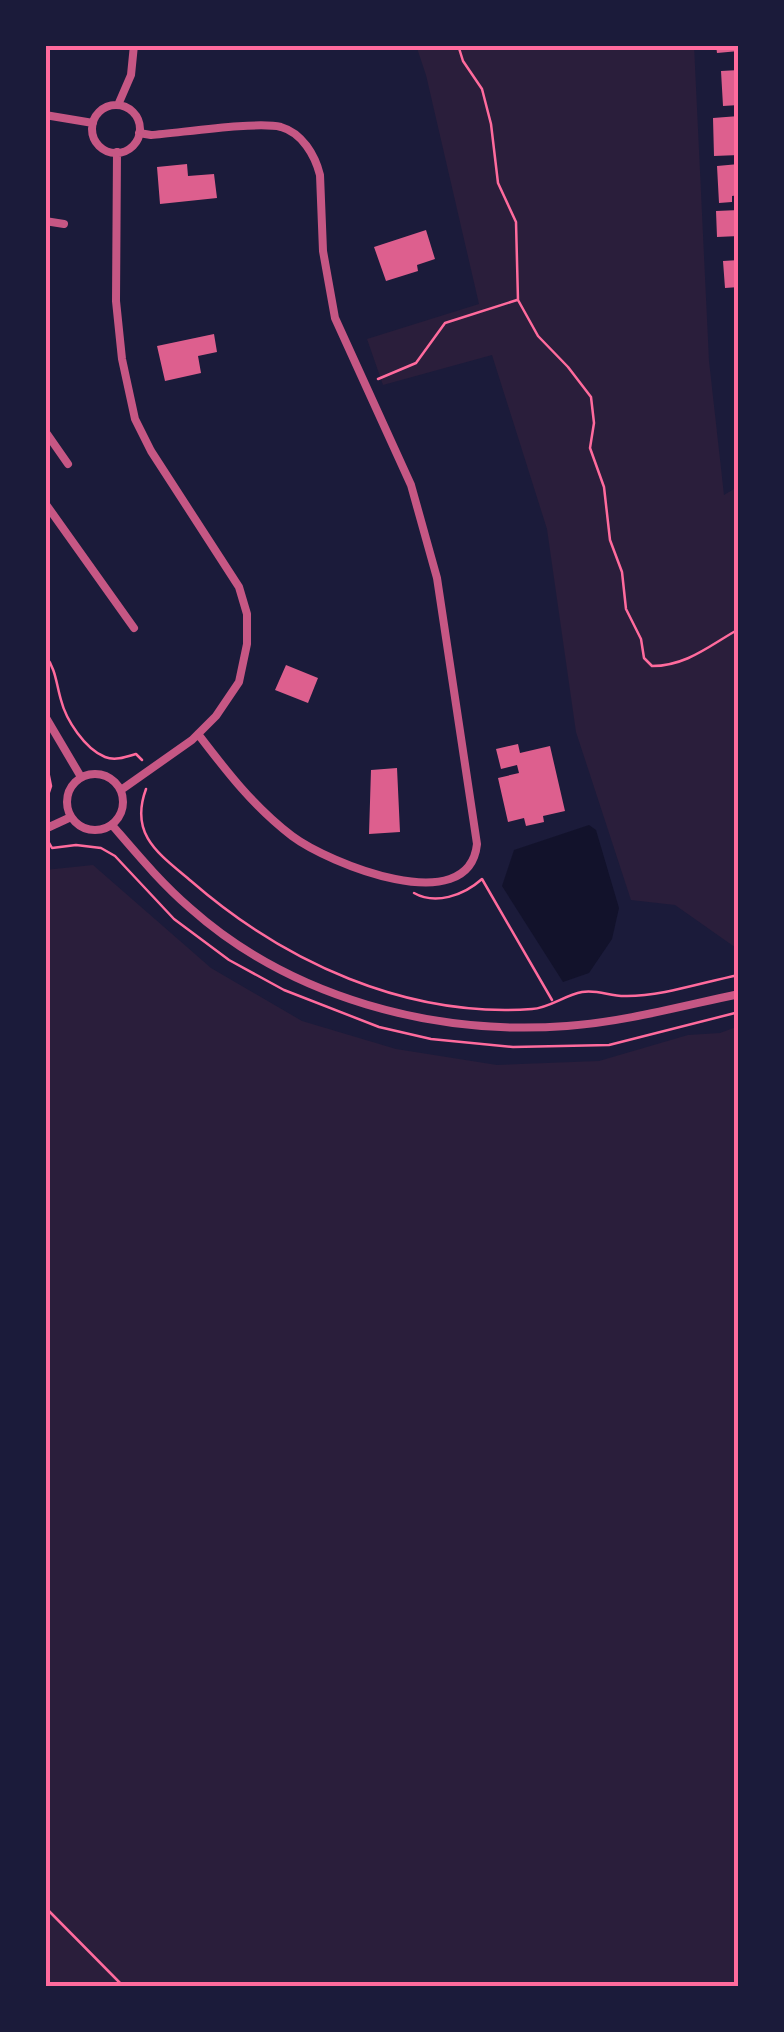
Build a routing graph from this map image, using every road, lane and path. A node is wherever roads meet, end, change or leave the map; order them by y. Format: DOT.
graph roads {
  1 [pos="134,45"];
  2 [pos="458,45"];
  3 [pos="118,105"];
  4 [pos="45,115"];
  5 [pos="93,122"];
  6 [pos="139,133"];
  7 [pos="117,152"];
  8 [pos="45,221"];
  9 [pos="64,224"];
  10 [pos="518,300"];
  11 [pos="363,385"];
  12 [pos="45,431"];
  13 [pos="68,464"];
  14 [pos="45,504"];
  15 [pos="134,628"];
  16 [pos="739,629"];
  17 [pos="45,655"];
  18 [pos="45,716"];
  19 [pos="198,734"];
  20 [pos="45,756"];
  21 [pos="151,770"];
  22 [pos="81,778"];
  23 [pos="121,790"];
  24 [pos="45,804"];
  25 [pos="72,817"];
  26 [pos="112,825"];
  27 [pos="45,833"];
  28 [pos="415,882"];
  29 [pos="739,975"];
  30 [pos="739,994"];
  31 [pos="552,1002"];
  32 [pos="739,1012"];
  33 [pos="45,1906"];
  34 [pos="124,1987"];
  1 -- 3 [label="street"];
  2 -- 10 [label="path"];
  3 -- 5 [label="street"];
  3 -- 6 [label="street"];
  4 -- 5 [label="street"];
  5 -- 7 [label="street"];
  6 -- 7 [label="street"];
  6 -- 11 [label="street"];
  7 -- 19 [label="street"];
  8 -- 9 [label="street"];
  10 -- 11 [label="path"];
  10 -- 16 [label="path"];
  11 -- 28 [label="street"];
  12 -- 13 [label="street"];
  14 -- 15 [label="street"];
  17 -- 21 [label="path"];
  18 -- 22 [label="street"];
  19 -- 21 [label="street"];
  19 -- 28 [label="street"];
  20 -- 24 [label="path"];
  21 -- 23 [label="street"];
  21 -- 31 [label="path"];
  22 -- 23 [label="street"];
  22 -- 25 [label="street"];
  23 -- 26 [label="street"];
  25 -- 26 [label="street"];
  25 -- 27 [label="street"];
  26 -- 30 [label="street"];
  27 -- 32 [label="path"];
  28 -- 31 [label="path"];
  29 -- 31 [label="path"];
  33 -- 34 [label="path"];
}
